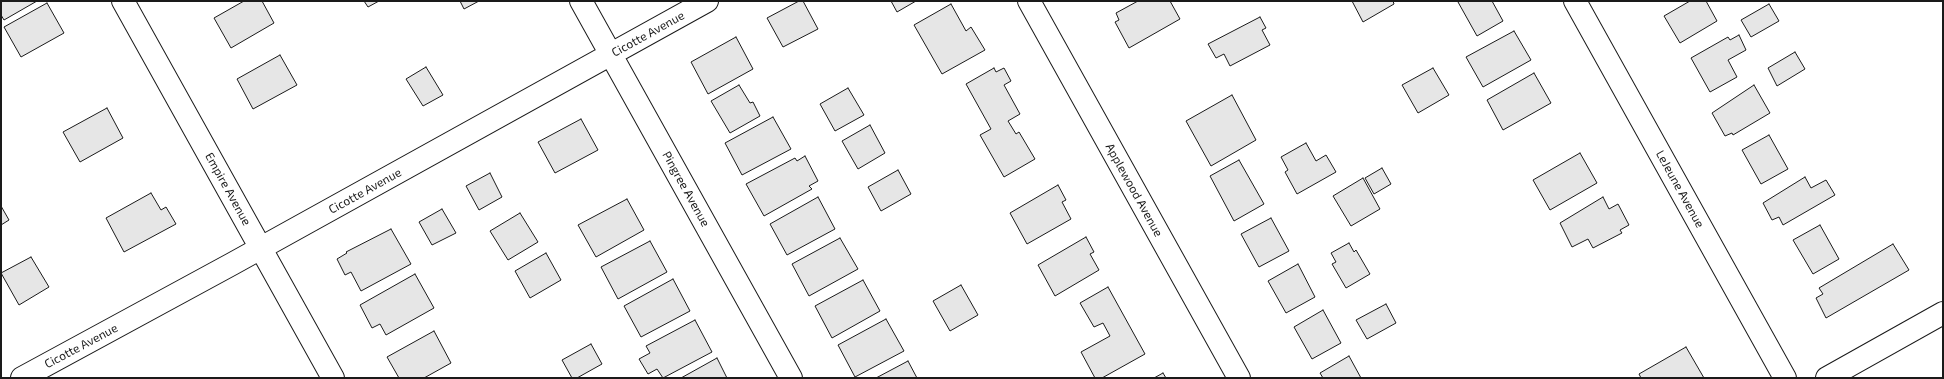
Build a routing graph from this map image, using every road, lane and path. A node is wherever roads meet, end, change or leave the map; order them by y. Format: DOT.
graph roads {
  1 [pos="123,1"];
  2 [pos="582,1"];
  3 [pos="707,1"];
  4 [pos="1029,1"];
  5 [pos="1575,1"];
  6 [pos="611,54"];
  7 [pos="261,248"];
  8 [pos="1943,313"];
  9 [pos="22,378"];
  10 [pos="333,378"];
  11 [pos="791,378"];
  12 [pos="1239,378"];
  13 [pos="1785,378"];
  14 [pos="1827,378"];
  1 -- 7 [label="street, Empire Avenue"];
  2 -- 6 [label="street, Pingree Avenue"];
  3 -- 6 [label="street, Cicotte Avenue"];
  4 -- 12 [label="street, Applewood Avenue"];
  5 -- 13 [label="street, LeJeune Avenue"];
  6 -- 7 [label="street, Cicotte Avenue"];
  6 -- 11 [label="street, Pingree Avenue"];
  7 -- 9 [label="street, Cicotte Avenue"];
  7 -- 10 [label="street, Empire Avenue"];
  8 -- 14 [label="street"];
}
